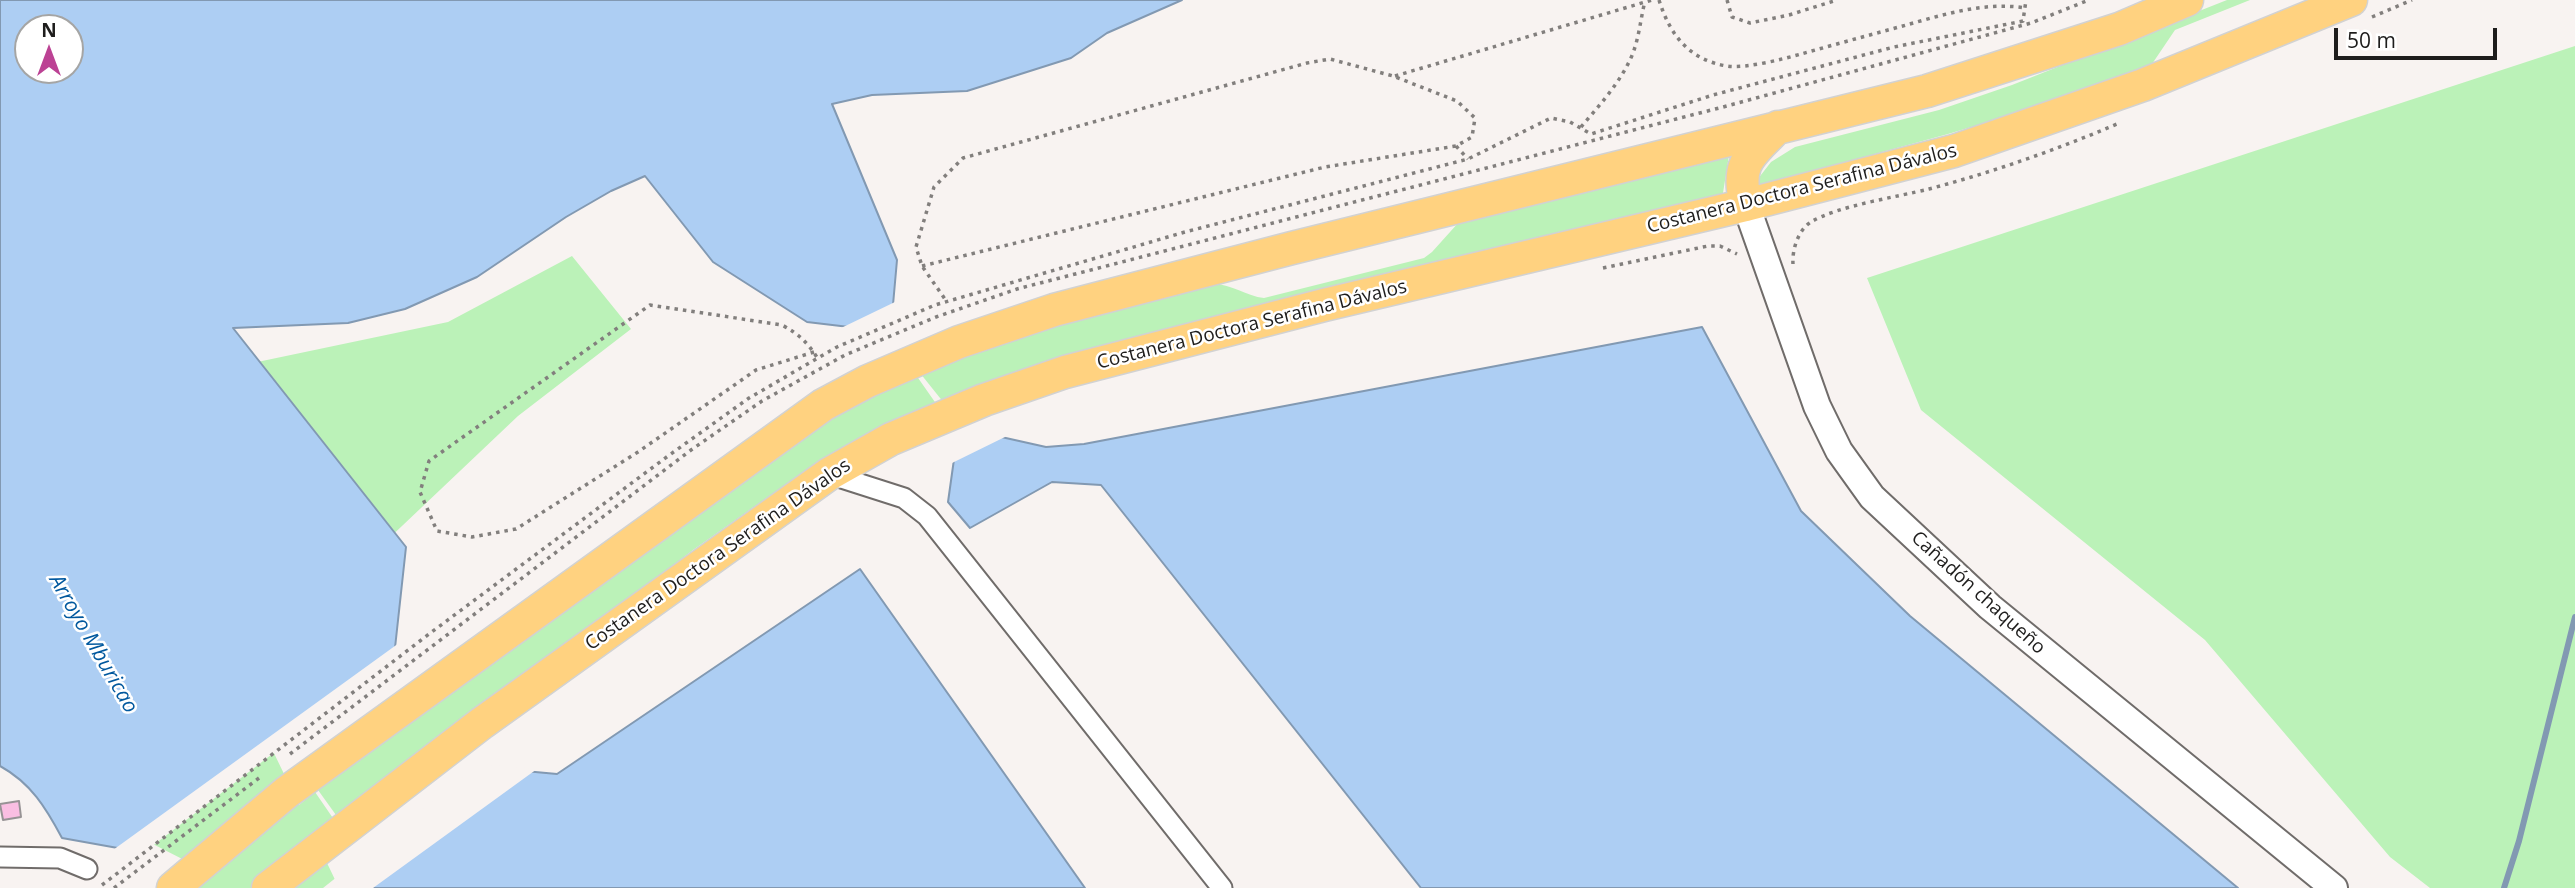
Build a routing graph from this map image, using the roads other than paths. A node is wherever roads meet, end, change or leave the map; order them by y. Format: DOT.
graph roads {
  1 [pos="2187,0"];
  2 [pos="2351,0"];
  3 [pos="1778,128"];
  4 [pos="1746,205"];
  5 [pos="829,474"];
  6 [pos="0,857"];
  7 [pos="87,869"];
  8 [pos="173,888"];
  9 [pos="268,888"];
  10 [pos="1222,888"];
  11 [pos="2334,888"];
  1 -- 3 [label="highway"];
  2 -- 4 [label="highway, Costanera Doctora Serafina Dávalos"];
  3 -- 4 [label="highway"];
  3 -- 8 [label="highway"];
  4 -- 5 [label="highway, Costanera Doctora Serafina Dávalos"];
  4 -- 11 [label="main road, Cañadón chaqueño"];
  5 -- 9 [label="highway, Costanera Doctora Serafina Dávalos"];
  5 -- 10 [label="street"];
  6 -- 7 [label="street"];
}
